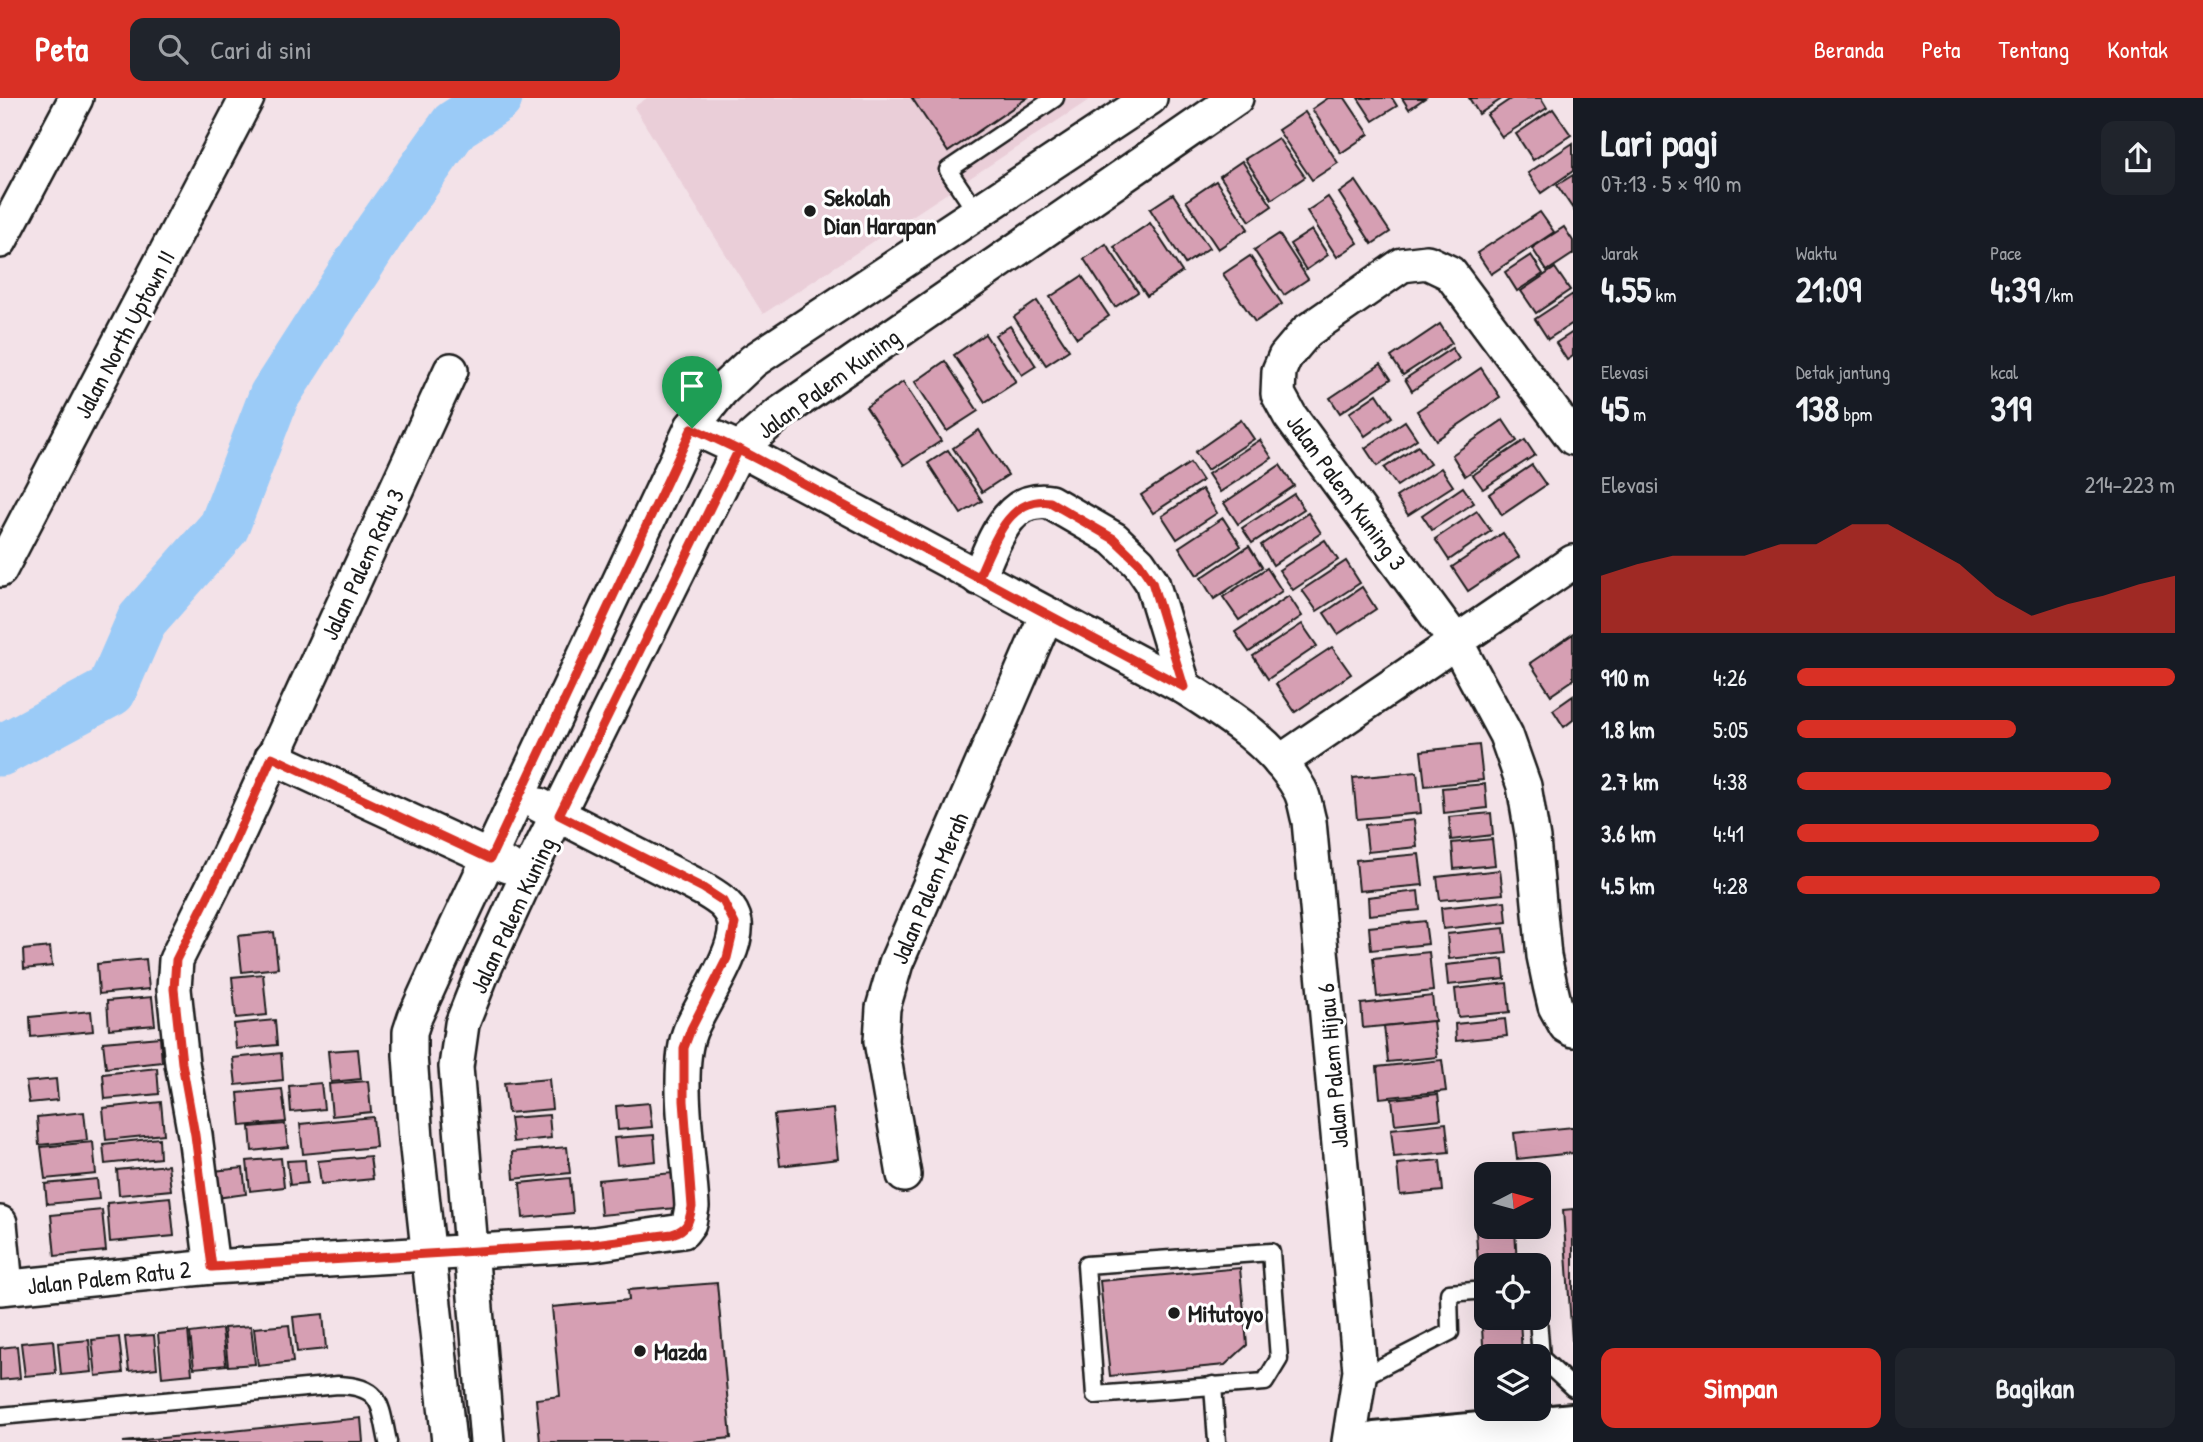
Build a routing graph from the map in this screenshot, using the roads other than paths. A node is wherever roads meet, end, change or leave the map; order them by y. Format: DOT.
graph roads {
  1 [pos="76,98"];
  2 [pos="247,98"];
  3 [pos="1055,98"];
  4 [pos="1150,98"];
  5 [pos="1236,98"];
  6 [pos="977,213"];
  7 [pos="0,241"];
  8 [pos="451,370"];
  9 [pos="692,428"];
  10 [pos="1573,438"];
  11 [pos="739,449"];
  12 [pos="1573,562"];
  13 [pos="0,570"];
  14 [pos="978,578"];
  15 [pos="1047,614"];
  16 [pos="1456,642"];
  17 [pos="1184,687"];
  18 [pos="272,757"];
  19 [pos="1280,762"];
  20 [pos="519,796"];
  21 [pos="559,815"];
  22 [pos="490,859"];
  23 [pos="528,874"];
  24 [pos="1573,1030"];
  25 [pos="904,1175"];
  26 [pos="0,1223"];
  27 [pos="471,1251"];
  28 [pos="429,1254"];
  29 [pos="212,1267"];
  30 [pos="3,1288"];
  31 [pos="1474,1291"];
  32 [pos="1539,1330"];
  33 [pos="1360,1378"];
  34 [pos="1213,1385"];
  35 [pos="1573,1388"];
  36 [pos="0,1416"];
  37 [pos="1573,1423"];
  38 [pos="388,1442"];
  39 [pos="449,1442"];
  40 [pos="487,1442"];
  41 [pos="1217,1442"];
  42 [pos="1374,1442"];
  1 -- 7 [label="street"];
  2 -- 13 [label="street, Jalan North Uptown II"];
  3 -- 6 [label="lane"];
  4 -- 6 [label="street, Jalan Palem Kuning"];
  5 -- 11 [label="street, Jalan Palem Kuning"];
  6 -- 9 [label="street, Jalan Palem Kuning"];
  8 -- 18 [label="street, Jalan Palem Ratu 3"];
  9 -- 11 [label="street, Jalan Palem Hijau 6"];
  9 -- 20 [label="street, Jalan Palem Kuning"];
  10 -- 16 [label="street, Jalan Palem Kuning 3"];
  11 -- 14 [label="street, Jalan Palem Hijau 6"];
  11 -- 21 [label="street, Jalan Palem Kuning"];
  12 -- 16 [label="street"];
  14 -- 15 [label="street, Jalan Palem Hijau 6"];
  14 -- 17 [label="street"];
  15 -- 17 [label="street, Jalan Palem Hijau 6"];
  15 -- 25 [label="street, Jalan Palem Merah"];
  16 -- 19 [label="street"];
  16 -- 24 [label="street, Jalan Palem Kuning 3"];
  17 -- 19 [label="street, Jalan Palem Hijau 6"];
  18 -- 22 [label="street"];
  18 -- 29 [label="street, Jalan Palem Ratu 3"];
  19 -- 33 [label="street, Jalan Palem Hijau 6"];
  20 -- 21 [label="street"];
  20 -- 22 [label="street, Jalan Palem Kuning"];
  21 -- 23 [label="street, Jalan Palem Kuning"];
  21 -- 27 [label="street, Jalan Palem Ratu 2"];
  22 -- 23 [label="street"];
  22 -- 28 [label="street, Jalan Palem Kuning"];
  23 -- 27 [label="street, Jalan Palem Kuning"];
  26 -- 30 [label="street"];
  27 -- 28 [label="street, Jalan Palem Ratu 2"];
  27 -- 40 [label="street, Jalan Palem Kuning"];
  28 -- 29 [label="street, Jalan Palem Ratu 2"];
  28 -- 39 [label="street, Jalan Palem Kuning"];
  29 -- 30 [label="street, Jalan Palem Ratu 2"];
  31 -- 33 [label="lane"];
  32 -- 35 [label="lane"];
  33 -- 42 [label="street, Jalan Palem Hijau 6"];
  34 -- 34 [label="lane"];
  34 -- 41 [label="lane"];
  36 -- 38 [label="lane"];
  37 -- 42 [label="street"];
}
